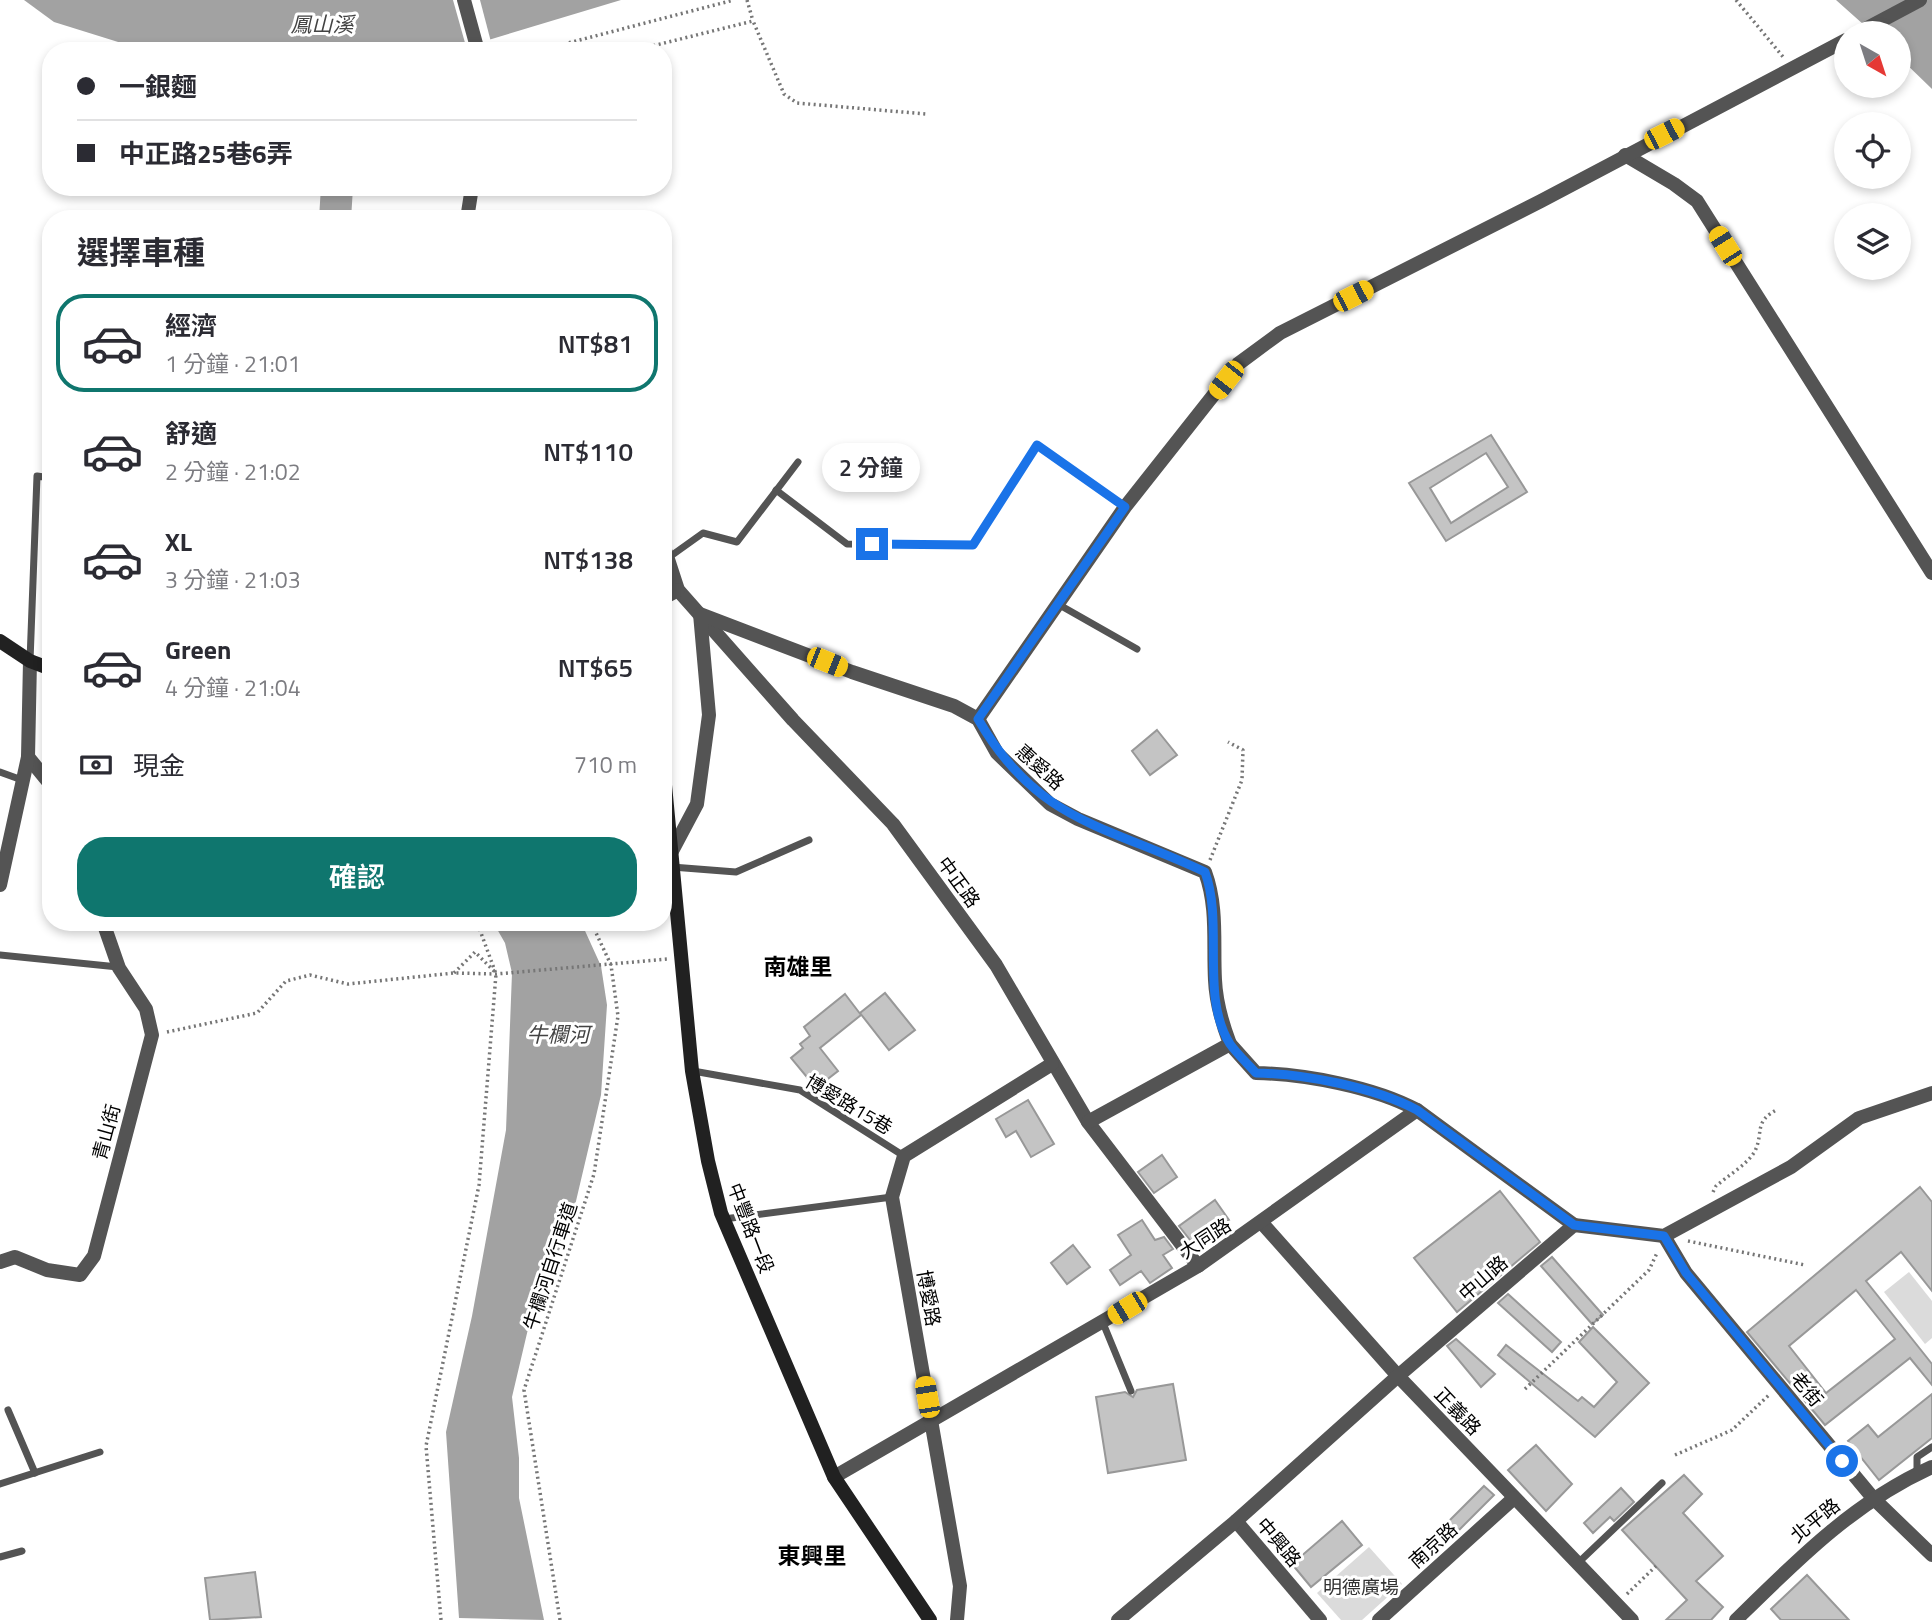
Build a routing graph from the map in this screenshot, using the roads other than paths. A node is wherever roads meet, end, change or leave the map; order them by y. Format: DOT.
graph roads {
  1 [pos="464,0"];
  2 [pos="1920,0"];
  3 [pos="1881,21"];
  4 [pos="476,42"];
  5 [pos="1834,47"];
  6 [pos="1625,155"];
  7 [pos="797,462"];
  8 [pos="42,476"];
  9 [pos="776,490"];
  10 [pos="1125,507"];
  11 [pos="672,548"];
  12 [pos="672,572"];
  13 [pos="1932,573"];
  14 [pos="677,590"];
  15 [pos="672,593"];
  16 [pos="1056,603"];
  17 [pos="700,614"];
  18 [pos="0,641"];
  19 [pos="1137,649"];
  20 [pos="30,662"];
  21 [pos="42,666"];
  22 [pos="978,719"];
  23 [pos="28,757"];
  24 [pos="0,772"];
  25 [pos="42,774"];
  26 [pos="23,780"];
  27 [pos="809,840"];
  28 [pos="672,858"];
  29 [pos="672,860"];
  30 [pos="672,870"];
  31 [pos="0,885"];
  32 [pos="106,931"];
  33 [pos="0,955"];
  34 [pos="119,968"];
  35 [pos="1230,1044"];
  36 [pos="1052,1064"];
  37 [pos="692,1071"];
  38 [pos="1932,1093"];
  39 [pos="1417,1110"];
  40 [pos="1088,1122"];
  41 [pos="904,1156"];
  42 [pos="891,1197"];
  43 [pos="724,1219"];
  44 [pos="1262,1223"];
  45 [pos="1574,1225"];
  46 [pos="1664,1236"];
  47 [pos="0,1262"];
  48 [pos="1198,1266"];
  49 [pos="1103,1322"];
  50 [pos="1398,1376"];
  51 [pos="1131,1391"];
  52 [pos="8,1410"];
  53 [pos="932,1422"];
  54 [pos="1932,1447"];
  55 [pos="100,1452"];
  56 [pos="1932,1468"];
  57 [pos="35,1473"];
  58 [pos="1917,1474"];
  59 [pos="834,1477"];
  60 [pos="1662,1483"];
  61 [pos="0,1484"];
  62 [pos="1873,1498"];
  63 [pos="1514,1499"];
  64 [pos="1236,1521"];
  65 [pos="22,1551"];
  66 [pos="1932,1555"];
  67 [pos="0,1557"];
  68 [pos="1577,1563"];
  69 [pos="930,1620"];
  70 [pos="957,1620"];
  71 [pos="1118,1620"];
  72 [pos="1320,1620"];
  73 [pos="1379,1620"];
  74 [pos="1632,1620"];
  75 [pos="1736,1620"];
  1 -- 4 [label="street"];
  2 -- 3 [label="street"];
  5 -- 6 [label="street"];
  6 -- 10 [label="street"];
  6 -- 13 [label="street"];
  7 -- 9 [label="lane"];
  8 -- 20 [label="lane"];
  9 -- 10 [label="lane"];
  9 -- 11 [label="lane"];
  10 -- 16 [label="street"];
  12 -- 14 [label="street, 中正路"];
  14 -- 15 [label="street"];
  14 -- 17 [label="street, 中正路"];
  16 -- 19 [label="lane"];
  16 -- 22 [label="street"];
  17 -- 22 [label="street"];
  17 -- 28 [label="street"];
  17 -- 36 [label="street, 中正路"];
  18 -- 20 [label="main road"];
  20 -- 21 [label="main road"];
  20 -- 23 [label="street"];
  22 -- 35 [label="street, 惠愛路"];
  23 -- 25 [label="street"];
  23 -- 26 [label="street"];
  24 -- 26 [label="lane"];
  26 -- 31 [label="street"];
  27 -- 29 [label="lane"];
  30 -- 37 [label="main road, 中豐路一段"];
  32 -- 34 [label="street"];
  33 -- 34 [label="lane"];
  34 -- 47 [label="street, 青山街"];
  35 -- 39 [label="street"];
  35 -- 40 [label="street"];
  36 -- 40 [label="street, 中正路"];
  36 -- 41 [label="street"];
  37 -- 41 [label="lane, 博愛路15巷"];
  37 -- 43 [label="main road, 中豐路一段"];
  38 -- 46 [label="street"];
  39 -- 44 [label="street, 大同路"];
  39 -- 45 [label="street"];
  40 -- 48 [label="street, 中正路"];
  41 -- 42 [label="street, 博愛路"];
  42 -- 43 [label="lane"];
  42 -- 53 [label="street, 博愛路"];
  43 -- 59 [label="main road, 中豐路一段"];
  44 -- 48 [label="street, 大同路"];
  44 -- 50 [label="street, 正義路"];
  45 -- 46 [label="street"];
  45 -- 50 [label="street, 中山路"];
  46 -- 62 [label="street, 老街"];
  48 -- 49 [label="street, 大同路"];
  49 -- 51 [label="lane"];
  49 -- 53 [label="street, 大同路"];
  50 -- 63 [label="street, 正義路"];
  50 -- 64 [label="street, 中山路"];
  52 -- 57 [label="lane"];
  53 -- 59 [label="street, 大同路"];
  53 -- 70 [label="street, 博愛路"];
  54 -- 58 [label="lane"];
  55 -- 57 [label="lane"];
  56 -- 58 [label="street, 北平路"];
  57 -- 61 [label="lane"];
  58 -- 62 [label="street, 北平路"];
  59 -- 69 [label="main road, 中豐路一段"];
  60 -- 68 [label="lane"];
  62 -- 66 [label="street, 老街"];
  62 -- 75 [label="street, 北平路"];
  63 -- 68 [label="street, 正義路"];
  63 -- 73 [label="street, 南京路"];
  64 -- 71 [label="street, 中山路"];
  64 -- 72 [label="street, 中興路"];
  65 -- 67 [label="lane"];
  68 -- 74 [label="street, 正義路"];
}
